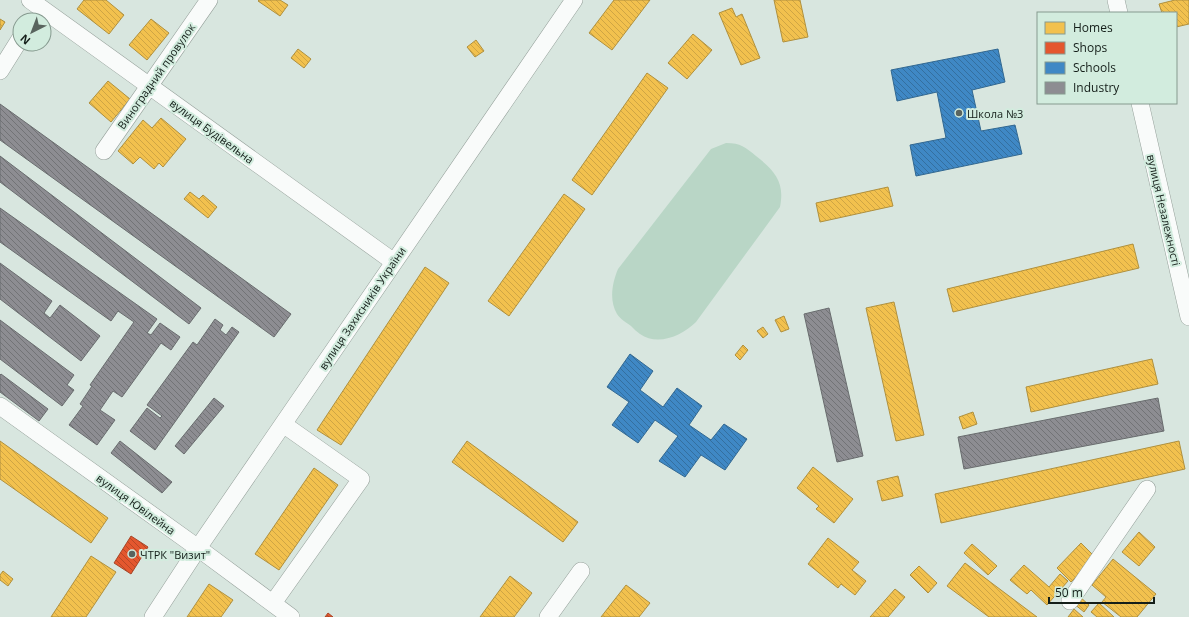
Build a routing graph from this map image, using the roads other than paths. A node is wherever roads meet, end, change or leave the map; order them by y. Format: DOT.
graph roads {
  1 [pos="209,0"];
  2 [pos="574,0"];
  3 [pos="1116,0"];
  4 [pos="37,7"];
  5 [pos="1119,12"];
  6 [pos="12,52"];
  7 [pos="0,71"];
  8 [pos="150,86"];
  9 [pos="1140,104"];
  10 [pos="104,151"];
  11 [pos="394,262"];
  12 [pos="1189,317"];
  13 [pos="0,406"];
  14 [pos="283,424"];
  15 [pos="1146,489"];
  16 [pos="198,548"];
  17 [pos="581,572"];
  18 [pos="1070,601"];
  19 [pos="273,603"];
  20 [pos="153,617"];
  21 [pos="291,617"];
  22 [pos="548,617"];
  1 -- 8 [label="street, Виноградний провулок"];
  2 -- 11 [label="street, вулиця Захисників України"];
  3 -- 5 [label="street"];
  4 -- 8 [label="street, вулиця Будівельна"];
  6 -- 7 [label="street"];
  8 -- 10 [label="street, Виноградний провулок"];
  8 -- 11 [label="street, вулиця Будівельна"];
  9 -- 12 [label="street, вулиця Незалежності"];
  11 -- 14 [label="street, вулиця Захисників України"];
  13 -- 16 [label="street, вулиця Ювілейна"];
  14 -- 16 [label="street, вулиця Захисників України"];
  14 -- 19 [label="street"];
  15 -- 18 [label="street"];
  16 -- 19 [label="street, вулиця Ювілейна"];
  16 -- 20 [label="street, вулиця Захисників України"];
  17 -- 22 [label="street"];
  19 -- 21 [label="street, вулиця Ювілейна"];
}
